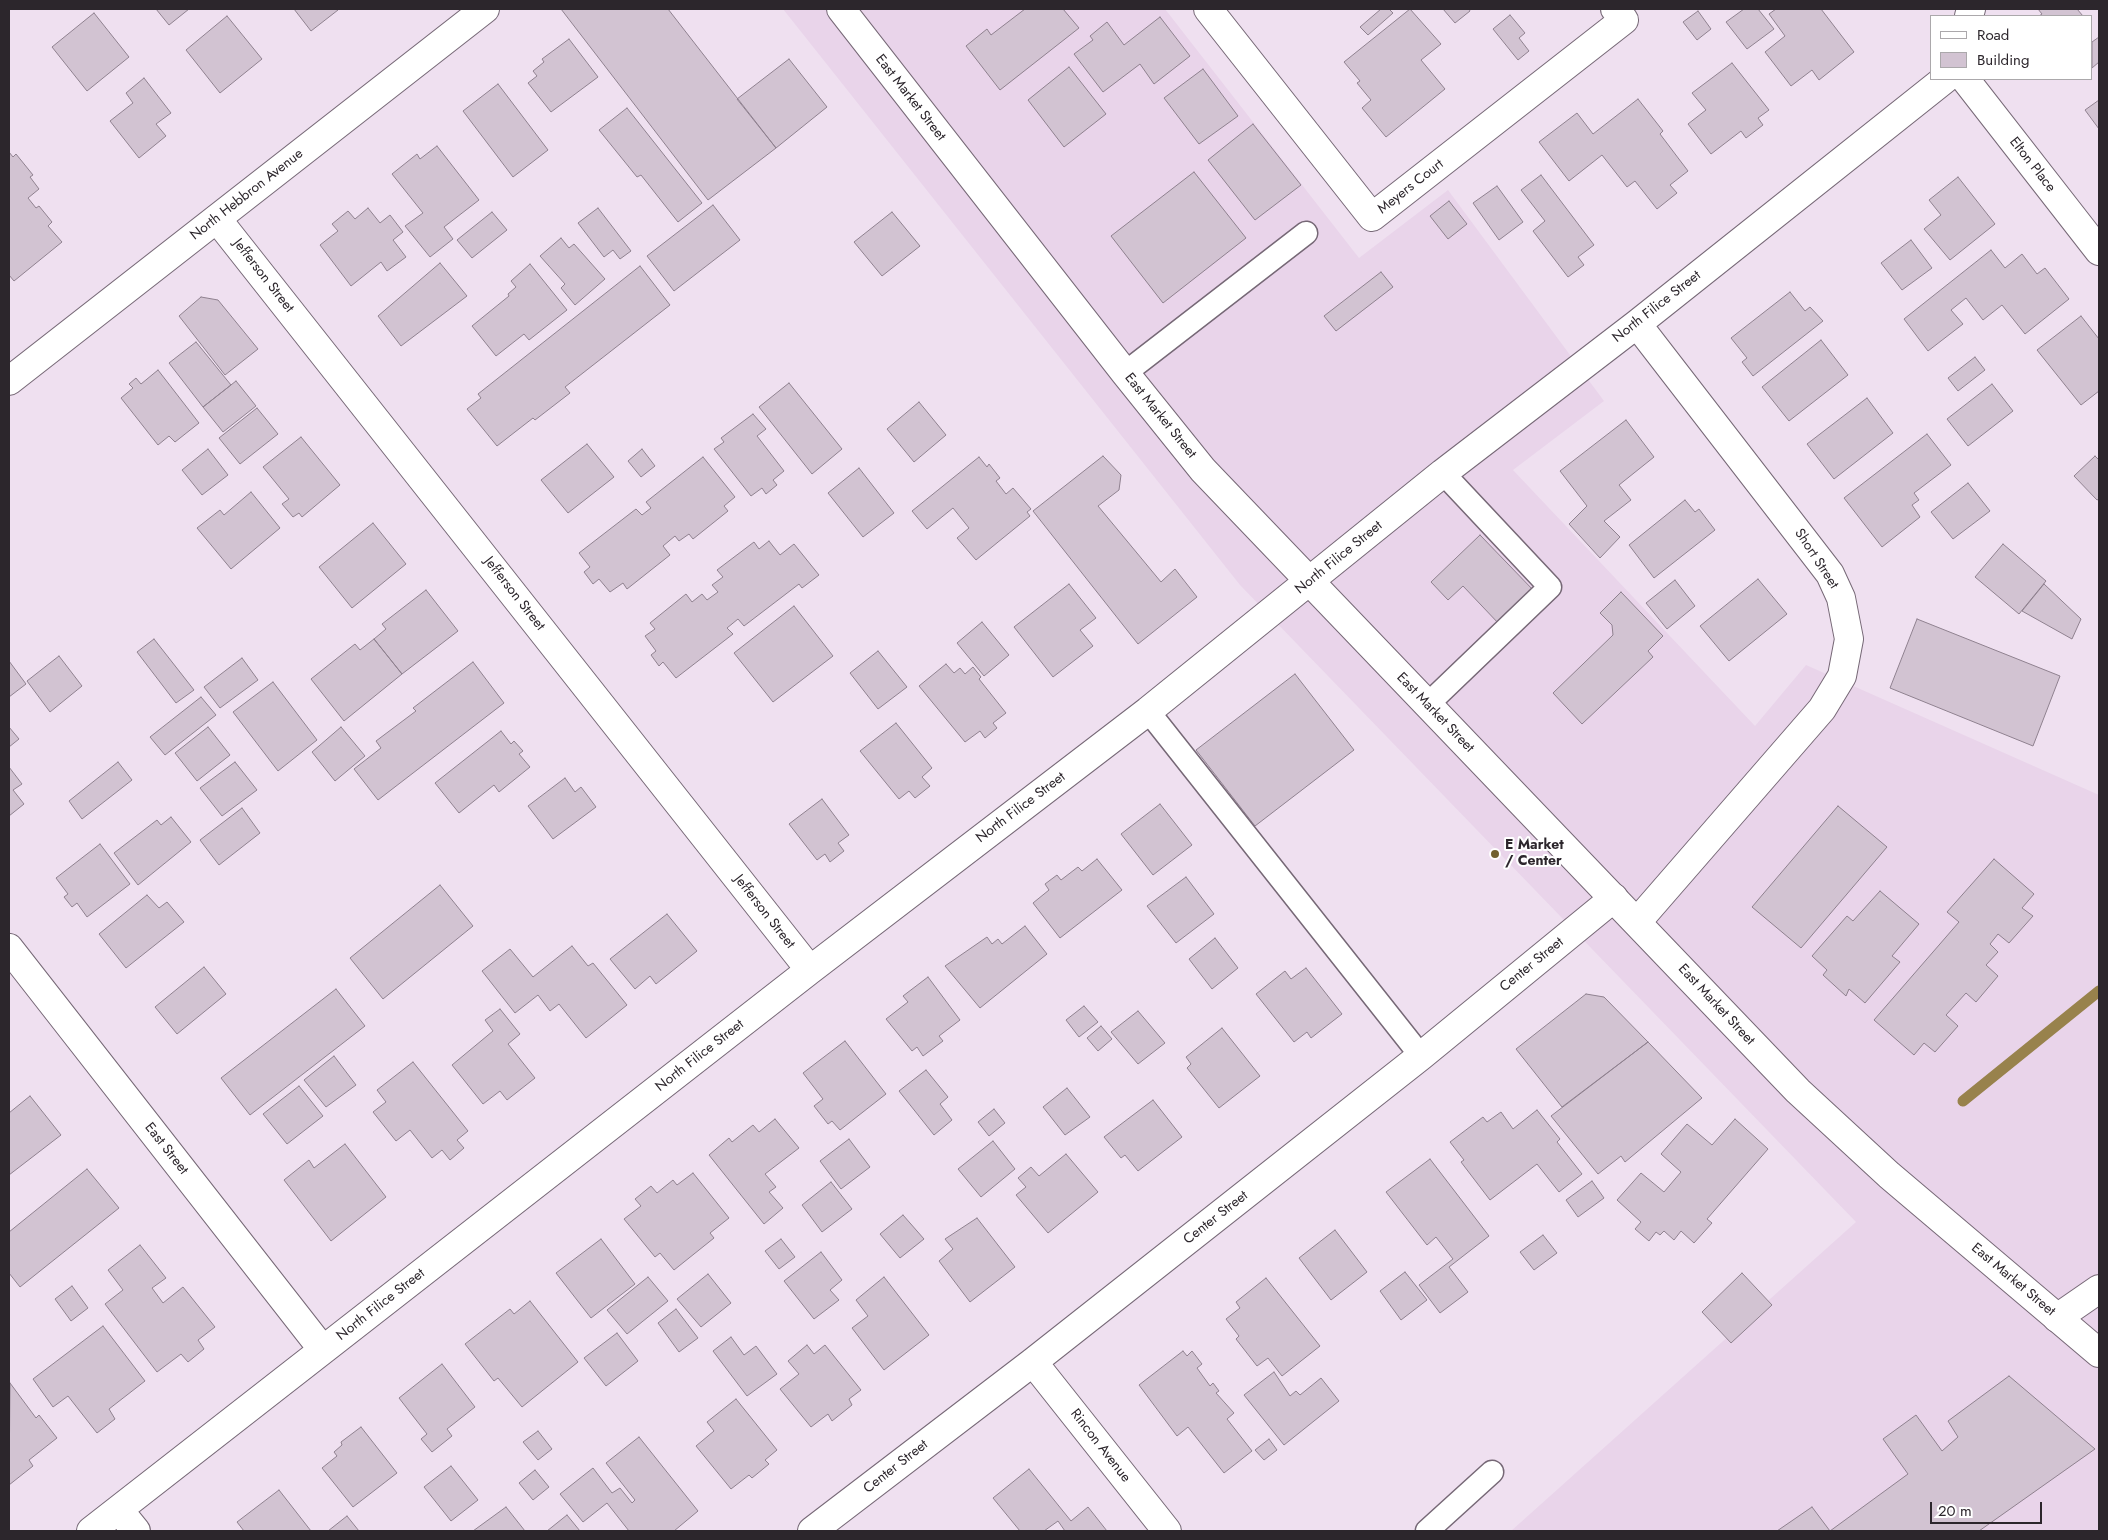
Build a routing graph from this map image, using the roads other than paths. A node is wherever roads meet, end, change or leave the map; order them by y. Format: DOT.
graph roads {
  1 [pos="485,9"];
  2 [pos="841,9"];
  3 [pos="1208,9"];
  4 [pos="1615,9"];
  5 [pos="1945,80"];
  6 [pos="1966,80"];
  7 [pos="217,219"];
  8 [pos="1306,233"];
  9 [pos="2099,251"];
  10 [pos="1636,324"];
  11 [pos="1125,373"];
  12 [pos="9,381"];
  13 [pos="1443,473"];
  14 [pos="1309,582"];
  15 [pos="1427,705"];
  16 [pos="1148,711"];
  17 [pos="1614,898"];
  18 [pos="1637,922"];
  19 [pos="9,948"];
  20 [pos="810,970"];
  21 [pos="1421,1056"];
  22 [pos="2099,1289"];
  23 [pos="2057,1318"];
  24 [pos="323,1350"];
  25 [pos="2099,1353"];
  26 [pos="1033,1362"];
  27 [pos="1492,1472"];
  28 [pos="119,1510"];
  29 [pos="91,1531"];
  30 [pos="136,1531"];
  31 [pos="812,1531"];
  32 [pos="1167,1531"];
  33 [pos="1427,1531"];
  1 -- 7 [label="street, North Hebbron Avenue"];
  2 -- 11 [label="street, East Market Street"];
  3 -- 4 [label="street, Meyers Court"];
  5 -- 10 [label="street, North Filice Street"];
  6 -- 9 [label="street, Elton Place"];
  7 -- 12 [label="street, North Hebbron Avenue"];
  7 -- 20 [label="street, Jefferson Street"];
  8 -- 11 [label="lane"];
  10 -- 13 [label="street, North Filice Street"];
  10 -- 18 [label="street, Short Street"];
  11 -- 14 [label="street, East Market Street"];
  13 -- 14 [label="street, North Filice Street"];
  13 -- 15 [label="lane"];
  14 -- 15 [label="street, East Market Street"];
  14 -- 16 [label="street, North Filice Street"];
  15 -- 17 [label="street, East Market Street"];
  16 -- 20 [label="street, North Filice Street"];
  16 -- 21 [label="lane"];
  17 -- 18 [label="street, East Market Street"];
  17 -- 21 [label="street, Center Street"];
  18 -- 23 [label="street, East Market Street"];
  19 -- 24 [label="street, East Street"];
  20 -- 24 [label="street, North Filice Street"];
  21 -- 26 [label="street, Center Street"];
  22 -- 23 [label="street"];
  23 -- 25 [label="street, East Market Street"];
  24 -- 28 [label="street, North Filice Street"];
  26 -- 31 [label="street, Center Street"];
  26 -- 32 [label="street, Rincon Avenue"];
  27 -- 33 [label="lane"];
  28 -- 29 [label="street, North Filice Street"];
  28 -- 30 [label="street"];
}
